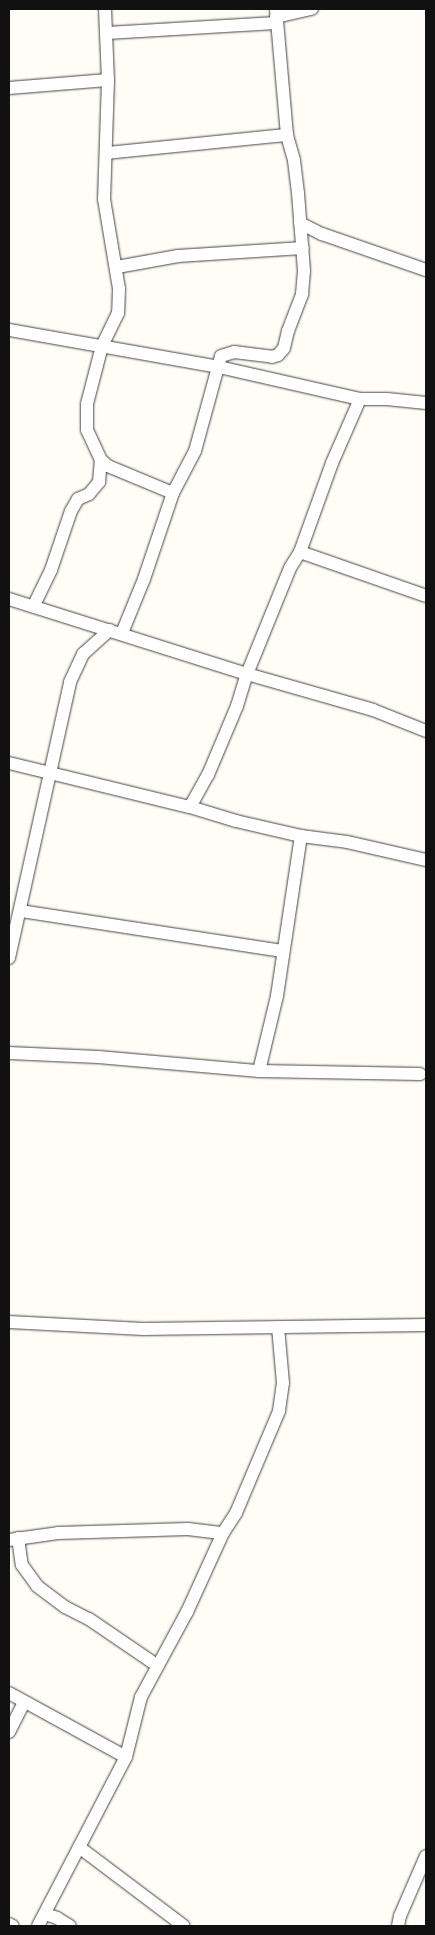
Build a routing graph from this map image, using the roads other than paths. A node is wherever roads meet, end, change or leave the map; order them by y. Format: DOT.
graph roads {
  1 [pos="105,9"];
  2 [pos="312,9"];
  3 [pos="276,16"];
  4 [pos="107,33"];
  5 [pos="108,80"];
  6 [pos="9,88"];
  7 [pos="287,136"];
  8 [pos="106,153"];
  9 [pos="300,222"];
  10 [pos="303,248"];
  11 [pos="117,266"];
  12 [pos="426,270"];
  13 [pos="9,330"];
  14 [pos="102,346"];
  15 [pos="219,368"];
  16 [pos="360,399"];
  17 [pos="426,403"];
  18 [pos="101,460"];
  19 [pos="173,493"];
  20 [pos="300,552"];
  21 [pos="426,596"];
  22 [pos="9,599"];
  23 [pos="34,605"];
  24 [pos="116,631"];
  25 [pos="247,674"];
  26 [pos="426,731"];
  27 [pos="9,763"];
  28 [pos="48,774"];
  29 [pos="190,807"];
  30 [pos="301,836"];
  31 [pos="426,860"];
  32 [pos="21,911"];
  33 [pos="283,951"];
  34 [pos="9,958"];
  35 [pos="9,1053"];
  36 [pos="259,1071"];
  37 [pos="420,1074"];
  38 [pos="9,1322"];
  39 [pos="426,1325"];
  40 [pos="278,1326"];
  41 [pos="223,1533"];
  42 [pos="14,1539"];
  43 [pos="158,1666"];
  44 [pos="9,1693"];
  45 [pos="24,1703"];
  46 [pos="9,1732"];
  47 [pos="126,1757"];
  48 [pos="79,1847"];
  49 [pos="426,1856"];
  50 [pos="45,1914"];
  51 [pos="9,1924"];
  52 [pos="13,1926"];
  53 [pos="38,1926"];
  54 [pos="70,1926"];
  55 [pos="184,1926"];
  56 [pos="398,1926"];
  1 -- 4 [label="street"];
  2 -- 3 [label="street"];
  3 -- 4 [label="street"];
  3 -- 7 [label="street"];
  4 -- 5 [label="street"];
  5 -- 6 [label="street"];
  5 -- 8 [label="street"];
  7 -- 8 [label="street"];
  7 -- 9 [label="street"];
  8 -- 11 [label="street"];
  9 -- 10 [label="street"];
  9 -- 12 [label="street"];
  10 -- 11 [label="street"];
  10 -- 15 [label="street"];
  11 -- 14 [label="street"];
  13 -- 14 [label="street"];
  14 -- 15 [label="street"];
  14 -- 18 [label="street"];
  15 -- 16 [label="street"];
  15 -- 19 [label="street"];
  16 -- 17 [label="street"];
  16 -- 20 [label="street"];
  18 -- 19 [label="street"];
  18 -- 23 [label="street"];
  19 -- 24 [label="street"];
  20 -- 21 [label="street"];
  20 -- 25 [label="street"];
  22 -- 23 [label="street"];
  23 -- 24 [label="street"];
  24 -- 25 [label="street"];
  24 -- 28 [label="street"];
  25 -- 26 [label="street"];
  25 -- 29 [label="street"];
  27 -- 28 [label="street"];
  28 -- 29 [label="street"];
  28 -- 32 [label="street"];
  29 -- 30 [label="street"];
  30 -- 31 [label="street"];
  30 -- 33 [label="street"];
  32 -- 33 [label="street"];
  32 -- 34 [label="street"];
  33 -- 36 [label="street"];
  35 -- 36 [label="street"];
  36 -- 37 [label="street"];
  38 -- 40 [label="street"];
  39 -- 40 [label="street"];
  40 -- 41 [label="street"];
  41 -- 42 [label="street"];
  41 -- 43 [label="street"];
  42 -- 43 [label="street"];
  43 -- 47 [label="street"];
  44 -- 45 [label="street"];
  45 -- 46 [label="street"];
  45 -- 47 [label="street"];
  47 -- 48 [label="street"];
  48 -- 50 [label="street"];
  48 -- 55 [label="street"];
  49 -- 56 [label="street"];
  50 -- 53 [label="street"];
  50 -- 54 [label="street"];
  51 -- 52 [label="street"];
}
